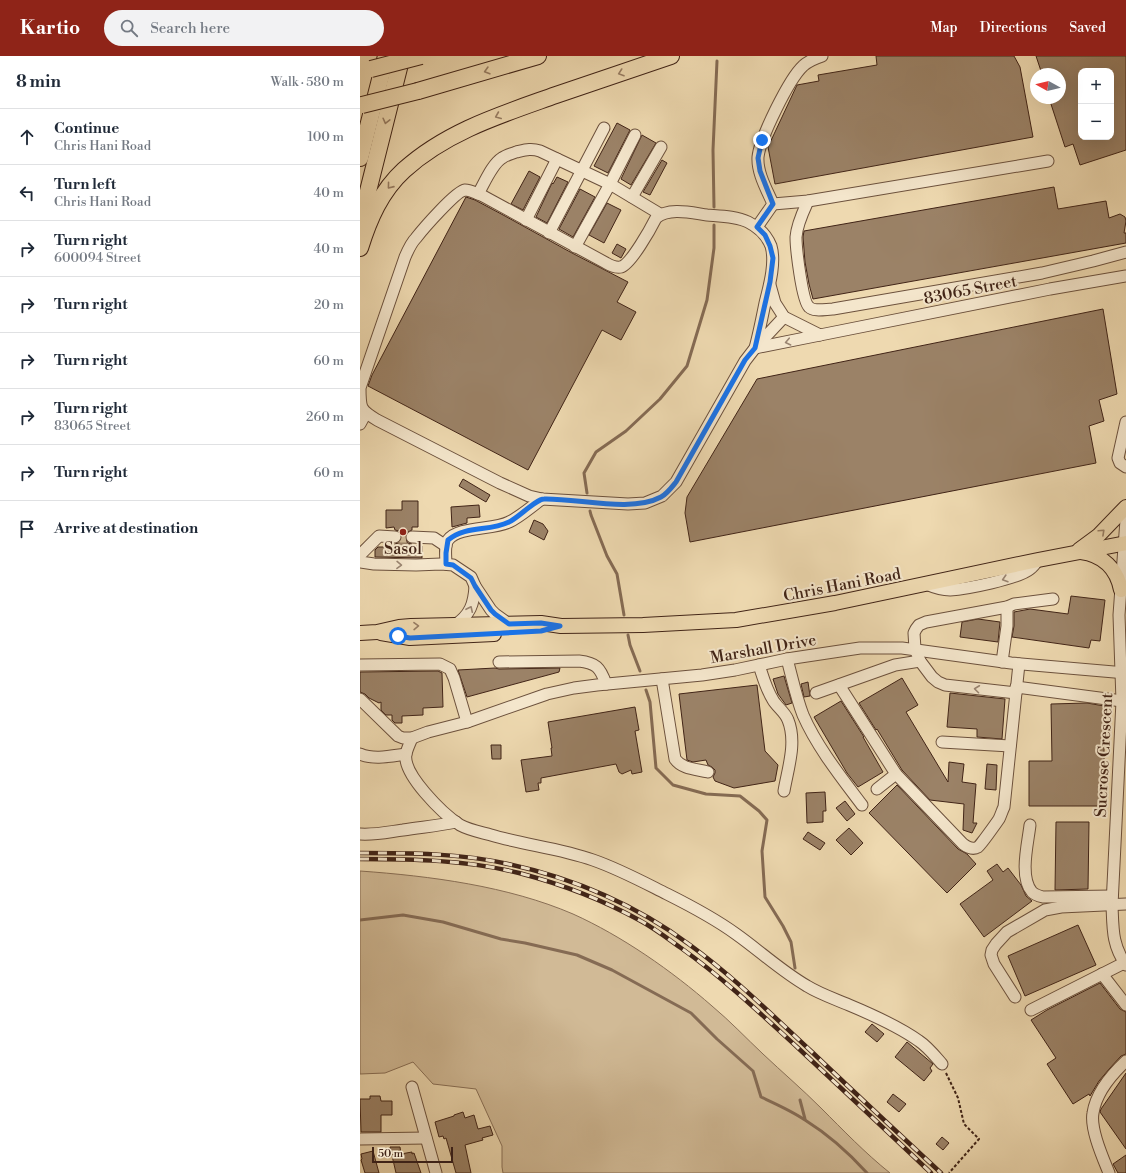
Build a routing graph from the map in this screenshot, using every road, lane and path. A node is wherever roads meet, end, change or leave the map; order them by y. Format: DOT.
graph roads {
  1 [pos="386,56"];
  2 [pos="402,56"];
  3 [pos="421,56"];
  4 [pos="538,56"];
  5 [pos="671,56"];
  6 [pos="822,56"];
  7 [pos="366,70"];
  8 [pos="361,106"];
  9 [pos="604,128"];
  10 [pos="635,135"];
  11 [pos="661,147"];
  12 [pos="360,158"];
  13 [pos="558,159"];
  14 [pos="1048,161"];
  15 [pos="582,171"];
  16 [pos="610,184"];
  17 [pos="478,194"];
  18 [pos="632,197"];
  19 [pos="808,201"];
  20 [pos="773,204"];
  21 [pos="660,214"];
  22 [pos="526,220"];
  23 [pos="360,224"];
  24 [pos="757,227"];
  25 [pos="549,232"];
  26 [pos="575,247"];
  27 [pos="360,248"];
  28 [pos="1126,252"];
  29 [pos="1126,276"];
  30 [pos="770,282"];
  31 [pos="784,316"];
  32 [pos="820,335"];
  33 [pos="755,348"];
  34 [pos="366,413"];
  35 [pos="1126,422"];
  36 [pos="360,424"];
  37 [pos="1126,466"];
  38 [pos="542,499"];
  39 [pos="1126,506"];
  40 [pos="1126,520"];
  41 [pos="395,537"];
  42 [pos="412,537"];
  43 [pos="1125,543"];
  44 [pos="446,546"];
  45 [pos="1075,552"];
  46 [pos="360,555"];
  47 [pos="360,562"];
  48 [pos="446,564"];
  49 [pos="1123,582"];
  50 [pos="475,586"];
  51 [pos="1054,599"];
  52 [pos="1008,607"];
  53 [pos="1123,616"];
  54 [pos="509,624"];
  55 [pos="455,625"];
  56 [pos="560,626"];
  57 [pos="377,632"];
  58 [pos="360,633"];
  59 [pos="914,649"];
  60 [pos="787,659"];
  61 [pos="499,662"];
  62 [pos="920,662"];
  63 [pos="1002,662"];
  64 [pos="1019,664"];
  65 [pos="360,665"];
  66 [pos="759,665"];
  67 [pos="1124,672"];
  68 [pos="662,679"];
  69 [pos="606,684"];
  70 [pos="839,685"];
  71 [pos="1016,690"];
  72 [pos="816,693"];
  73 [pos="360,700"];
  74 [pos="1122,701"];
  75 [pos="466,722"];
  76 [pos="412,738"];
  77 [pos="942,742"];
  78 [pos="1010,746"];
  79 [pos="360,754"];
  80 [pos="406,754"];
  81 [pos="708,772"];
  82 [pos="896,774"];
  83 [pos="876,789"];
  84 [pos="784,791"];
  85 [pos="862,804"];
  86 [pos="456,822"];
  87 [pos="1030,825"];
  88 [pos="360,834"];
  89 [pos="1112,901"];
  90 [pos="1126,904"];
  91 [pos="1125,964"];
  92 [pos="1102,974"];
  93 [pos="1015,997"];
  94 [pos="1126,1005"];
  95 [pos="1031,1010"];
  96 [pos="1126,1061"];
  97 [pos="942,1064"];
  98 [pos="412,1087"];
  99 [pos="426,1138"];
  100 [pos="360,1139"];
  101 [pos="950,1172"];
  102 [pos="436,1173"];
  103 [pos="954,1173"];
  104 [pos="1109,1173"];
  1 -- 12 [label="highway"];
  2 -- 23 [label="highway, one-way"];
  3 -- 7 [label="highway, bridge"];
  4 -- 8 [label="highway, one-way, bridge"];
  5 -- 27 [label="highway, one-way"];
  6 -- 20 [label="street"];
  9 -- 15 [label="street"];
  10 -- 16 [label="street"];
  11 -- 18 [label="street"];
  13 -- 15 [label="street"];
  13 -- 17 [label="street"];
  13 -- 22 [label="street"];
  14 -- 19 [label="street"];
  15 -- 16 [label="street"];
  15 -- 25 [label="street"];
  16 -- 18 [label="street"];
  16 -- 26 [label="street"];
  17 -- 22 [label="street"];
  17 -- 34 [label="street"];
  18 -- 21 [label="street"];
  19 -- 20 [label="street"];
  19 -- 28 [label="street"];
  20 -- 24 [label="street"];
  21 -- 24 [label="street"];
  21 -- 26 [label="street"];
  22 -- 25 [label="street"];
  24 -- 30 [label="street"];
  25 -- 26 [label="street"];
  29 -- 32 [label="street, 83065 Street"];
  30 -- 31 [label="street"];
  30 -- 33 [label="street"];
  31 -- 32 [label="street"];
  31 -- 33 [label="street"];
  32 -- 33 [label="street, 83065 Street, one-way"];
  33 -- 38 [label="street"];
  34 -- 36 [label="street"];
  34 -- 38 [label="street"];
  35 -- 37 [label="street"];
  38 -- 44 [label="street"];
  45 -- 39 [label="main road, one-way"];
  40 -- 43 [label="street, Sucrose Crescent"];
  41 -- 46 [label="street"];
  42 -- 44 [label="street"];
  43 -- 45 [label="main road, Chris Hani Road"];
  43 -- 49 [label="street, Sucrose Crescent"];
  44 -- 48 [label="street"];
  45 -- 49 [label="main road"];
  45 -- 56 [label="main road, Chris Hani Road"];
  47 -- 48 [label="street, one-way"];
  48 -- 50 [label="street"];
  49 -- 53 [label="street, Sucrose Crescent"];
  50 -- 54 [label="street"];
  55 -- 50 [label="street, one-way"];
  51 -- 52 [label="street"];
  52 -- 59 [label="street"];
  52 -- 63 [label="street"];
  53 -- 67 [label="street, Sucrose Crescent"];
  54 -- 55 [label="main road, Chris Hani Road"];
  54 -- 56 [label="main road, Chris Hani Road"];
  57 -- 55 [label="main road, Chris Hani Road, one-way"];
  56 -- 57 [label="main road, Chris Hani Road"];
  57 -- 58 [label="main road, Chris Hani Road"];
  59 -- 60 [label="street, Marshall Drive"];
  59 -- 62 [label="street"];
  59 -- 63 [label="street, Marshall Drive"];
  60 -- 66 [label="street, Marshall Drive"];
  60 -- 85 [label="street"];
  61 -- 69 [label="street"];
  62 -- 70 [label="street"];
  71 -- 62 [label="street, one-way"];
  63 -- 64 [label="street, Marshall Drive"];
  64 -- 67 [label="street, Marshall Drive"];
  64 -- 71 [label="street"];
  65 -- 75 [label="street"];
  66 -- 68 [label="street, Marshall Drive"];
  66 -- 84 [label="street"];
  67 -- 74 [label="street, Sucrose Crescent"];
  68 -- 69 [label="street, Marshall Drive"];
  68 -- 81 [label="street"];
  69 -- 75 [label="street, Marshall Drive"];
  70 -- 72 [label="street"];
  70 -- 82 [label="street"];
  71 -- 74 [label="street"];
  71 -- 78 [label="street"];
  73 -- 76 [label="street"];
  74 -- 89 [label="street, Sucrose Crescent"];
  75 -- 76 [label="street, Marshall Drive"];
  76 -- 80 [label="street"];
  77 -- 78 [label="street"];
  78 -- 82 [label="street"];
  79 -- 80 [label="street"];
  80 -- 86 [label="street"];
  82 -- 83 [label="street"];
  86 -- 88 [label="street"];
  86 -- 97 [label="street"];
  87 -- 89 [label="street"];
  89 -- 90 [label="street"];
  89 -- 91 [label="street, Sucrose Crescent"];
  89 -- 93 [label="street"];
  91 -- 92 [label="street"];
  92 -- 94 [label="street"];
  92 -- 95 [label="street"];
  96 -- 104 [label="street"];
  97 -- 101 [label="path"];
  98 -- 99 [label="street"];
  99 -- 100 [label="street"];
  99 -- 102 [label="street"];
  101 -- 103 [label="path"];
}
